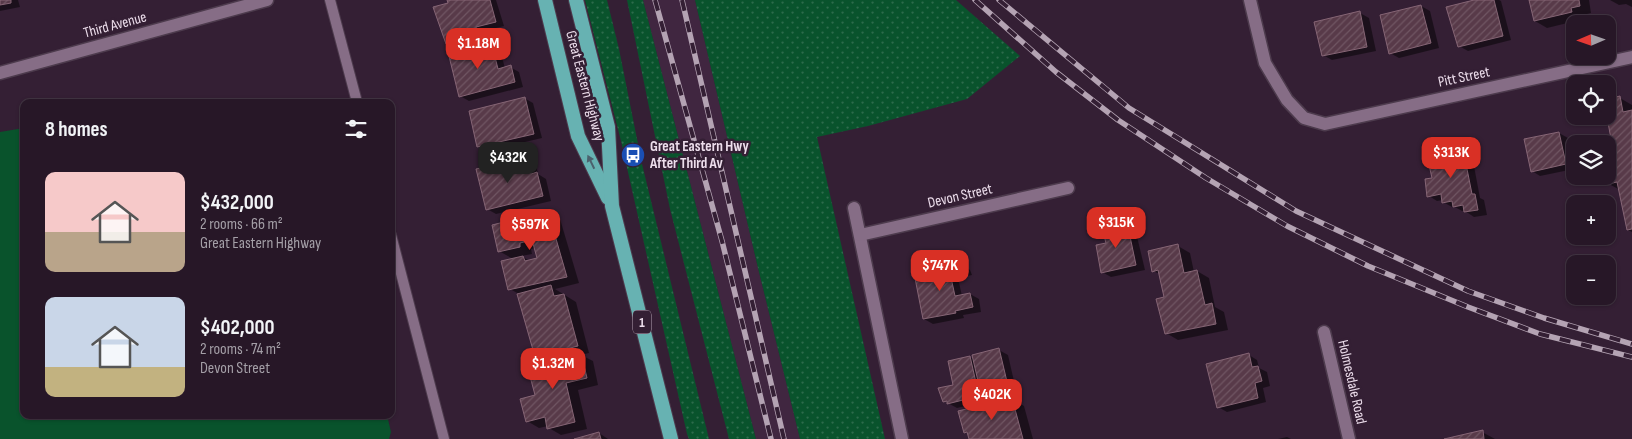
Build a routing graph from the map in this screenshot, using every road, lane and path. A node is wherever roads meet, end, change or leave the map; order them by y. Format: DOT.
graph roads {
  1 [pos="267,0"];
  2 [pos="330,0"];
  3 [pos="545,0"];
  4 [pos="576,0"];
  5 [pos="1250,0"];
  6 [pos="1632,57"];
  7 [pos="0,74"];
  8 [pos="356,99"];
  9 [pos="1068,188"];
  10 [pos="612,206"];
  11 [pos="854,208"];
  12 [pos="860,235"];
  13 [pos="395,251"];
  14 [pos="1324,332"];
  15 [pos="444,439"];
  16 [pos="672,439"];
  17 [pos="902,439"];
  18 [pos="1349,439"];
  1 -- 7 [label="street, Third Avenue"];
  2 -- 8 [label="lane"];
  10 -- 3 [label="highway, Great Eastern Highway / 1, one-way"];
  4 -- 10 [label="highway, Great Eastern Highway / 1"];
  5 -- 6 [label="street, Pitt Street"];
  9 -- 12 [label="street, Devon Street"];
  10 -- 16 [label="highway, Great Eastern Highway / 1"];
  11 -- 12 [label="street"];
  12 -- 17 [label="street"];
  13 -- 15 [label="lane"];
  14 -- 18 [label="street, Holmesdale Road"];
}
